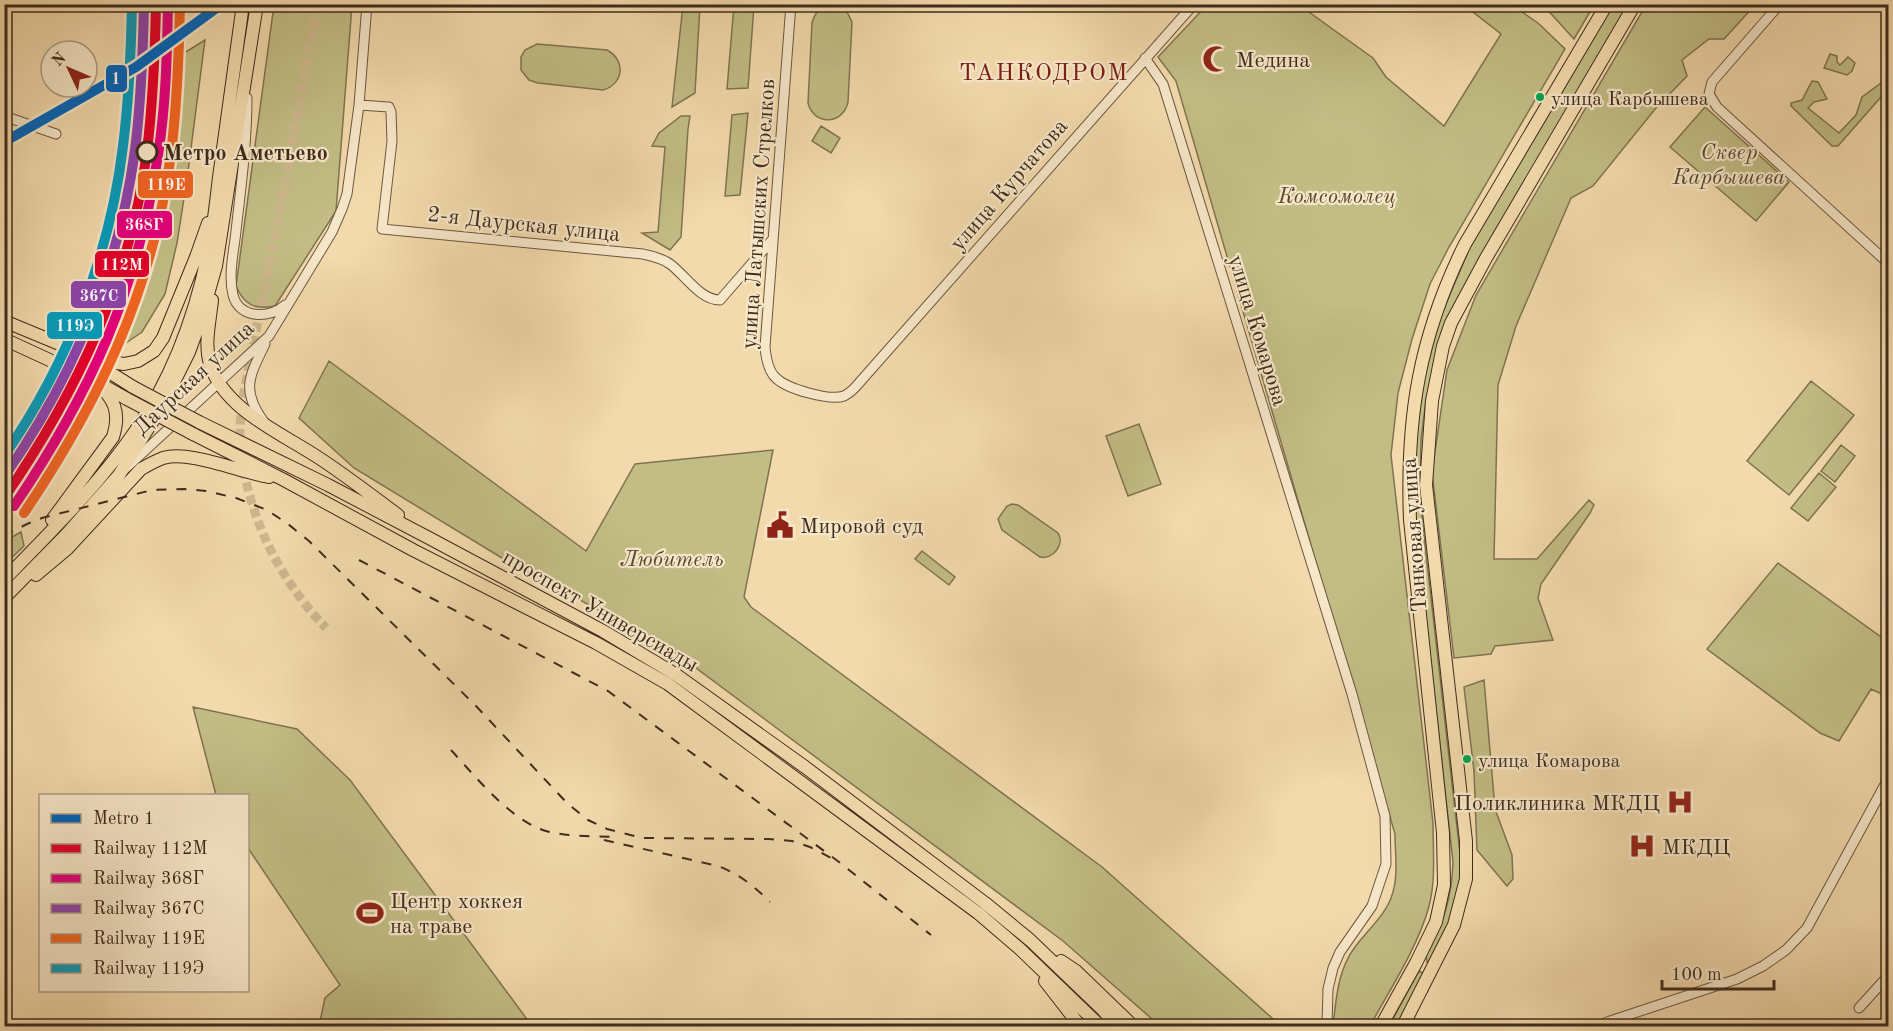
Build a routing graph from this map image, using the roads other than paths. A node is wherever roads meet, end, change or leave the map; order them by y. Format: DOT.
graph roads {
  1 [pos="243,4"];
  2 [pos="257,4"];
  3 [pos="791,4"];
  4 [pos="1194,4"];
  5 [pos="1607,4"];
  6 [pos="1635,4"];
  7 [pos="1780,4"];
  8 [pos="367,6"];
  9 [pos="1145,58"];
  10 [pos="246,79"];
  11 [pos="359,105"];
  12 [pos="4,116"];
  13 [pos="56,134"];
  14 [pos="216,205"];
  15 [pos="773,239"];
  16 [pos="1888,263"];
  17 [pos="216,266"];
  18 [pos="293,297"];
  19 [pos="4,321"];
  20 [pos="269,336"];
  21 [pos="4,339"];
  22 [pos="74,350"];
  23 [pos="95,381"];
  24 [pos="219,384"];
  25 [pos="852,391"];
  26 [pos="269,427"];
  27 [pos="119,475"];
  28 [pos="284,480"];
  29 [pos="429,538"];
  30 [pos="4,580"];
  31 [pos="6,596"];
  32 [pos="1888,779"];
  33 [pos="1030,940"];
  34 [pos="1020,949"];
  35 [pos="1416,963"];
  36 [pos="1432,970"];
  37 [pos="1888,976"];
  38 [pos="1859,1008"];
  39 [pos="1080,1026"];
  40 [pos="1100,1026"];
  41 [pos="1117,1026"];
  42 [pos="1133,1026"];
  43 [pos="1327,1026"];
  44 [pos="1381,1026"];
  45 [pos="1403,1026"];
  46 [pos="1598,1026"];
  1 -- 14 [label="main road"];
  2 -- 10 [label="main road"];
  3 -- 15 [label="street, улица Латышских Стрелков"];
  4 -- 9 [label="street, улица Курчатова"];
  5 -- 35 [label="main road, Танковая улица"];
  6 -- 36 [label="main road, Танковая улица"];
  7 -- 16 [label="street"];
  8 -- 11 [label="street, Даурская улица"];
  9 -- 25 [label="street, улица Курчатова"];
  9 -- 43 [label="street, улица Комарова"];
  10 -- 17 [label="main road"];
  10 -- 18 [label="street"];
  11 -- 15 [label="street, 2-я Даурская улица"];
  11 -- 18 [label="street, Даурская улица"];
  12 -- 13 [label="street"];
  14 -- 22 [label="main road"];
  14 -- 30 [label="main road"];
  15 -- 25 [label="street, улица Латышских Стрелков"];
  17 -- 24 [label="main road"];
  17 -- 27 [label="main road"];
  18 -- 20 [label="street, Даурская улица"];
  19 -- 22 [label="main road, проспект Универсиады"];
  20 -- 24 [label="street, Даурская улица"];
  20 -- 26 [label="street"];
  21 -- 23 [label="main road, проспект Универсиады"];
  22 -- 29 [label="main road, проспект Универсиады, bridge"];
  23 -- 28 [label="main road, проспект Универсиады, bridge"];
  23 -- 30 [label="main road"];
  24 -- 26 [label="main road"];
  24 -- 27 [label="street, Даурская улица"];
  26 -- 29 [label="main road"];
  27 -- 31 [label="main road, Даурская улица"];
  28 -- 31 [label="main road"];
  28 -- 34 [label="main road, проспект Универсиады"];
  29 -- 33 [label="main road, проспект Универсиады"];
  32 -- 46 [label="street"];
  33 -- 41 [label="main road, проспект Универсиады"];
  33 -- 42 [label="main road"];
  34 -- 39 [label="main road"];
  34 -- 40 [label="main road, проспект Универсиады"];
  35 -- 36 [label="main road"];
  35 -- 44 [label="main road, Танковая улица"];
  36 -- 45 [label="main road, Танковая улица"];
  37 -- 38 [label="street"];
}
